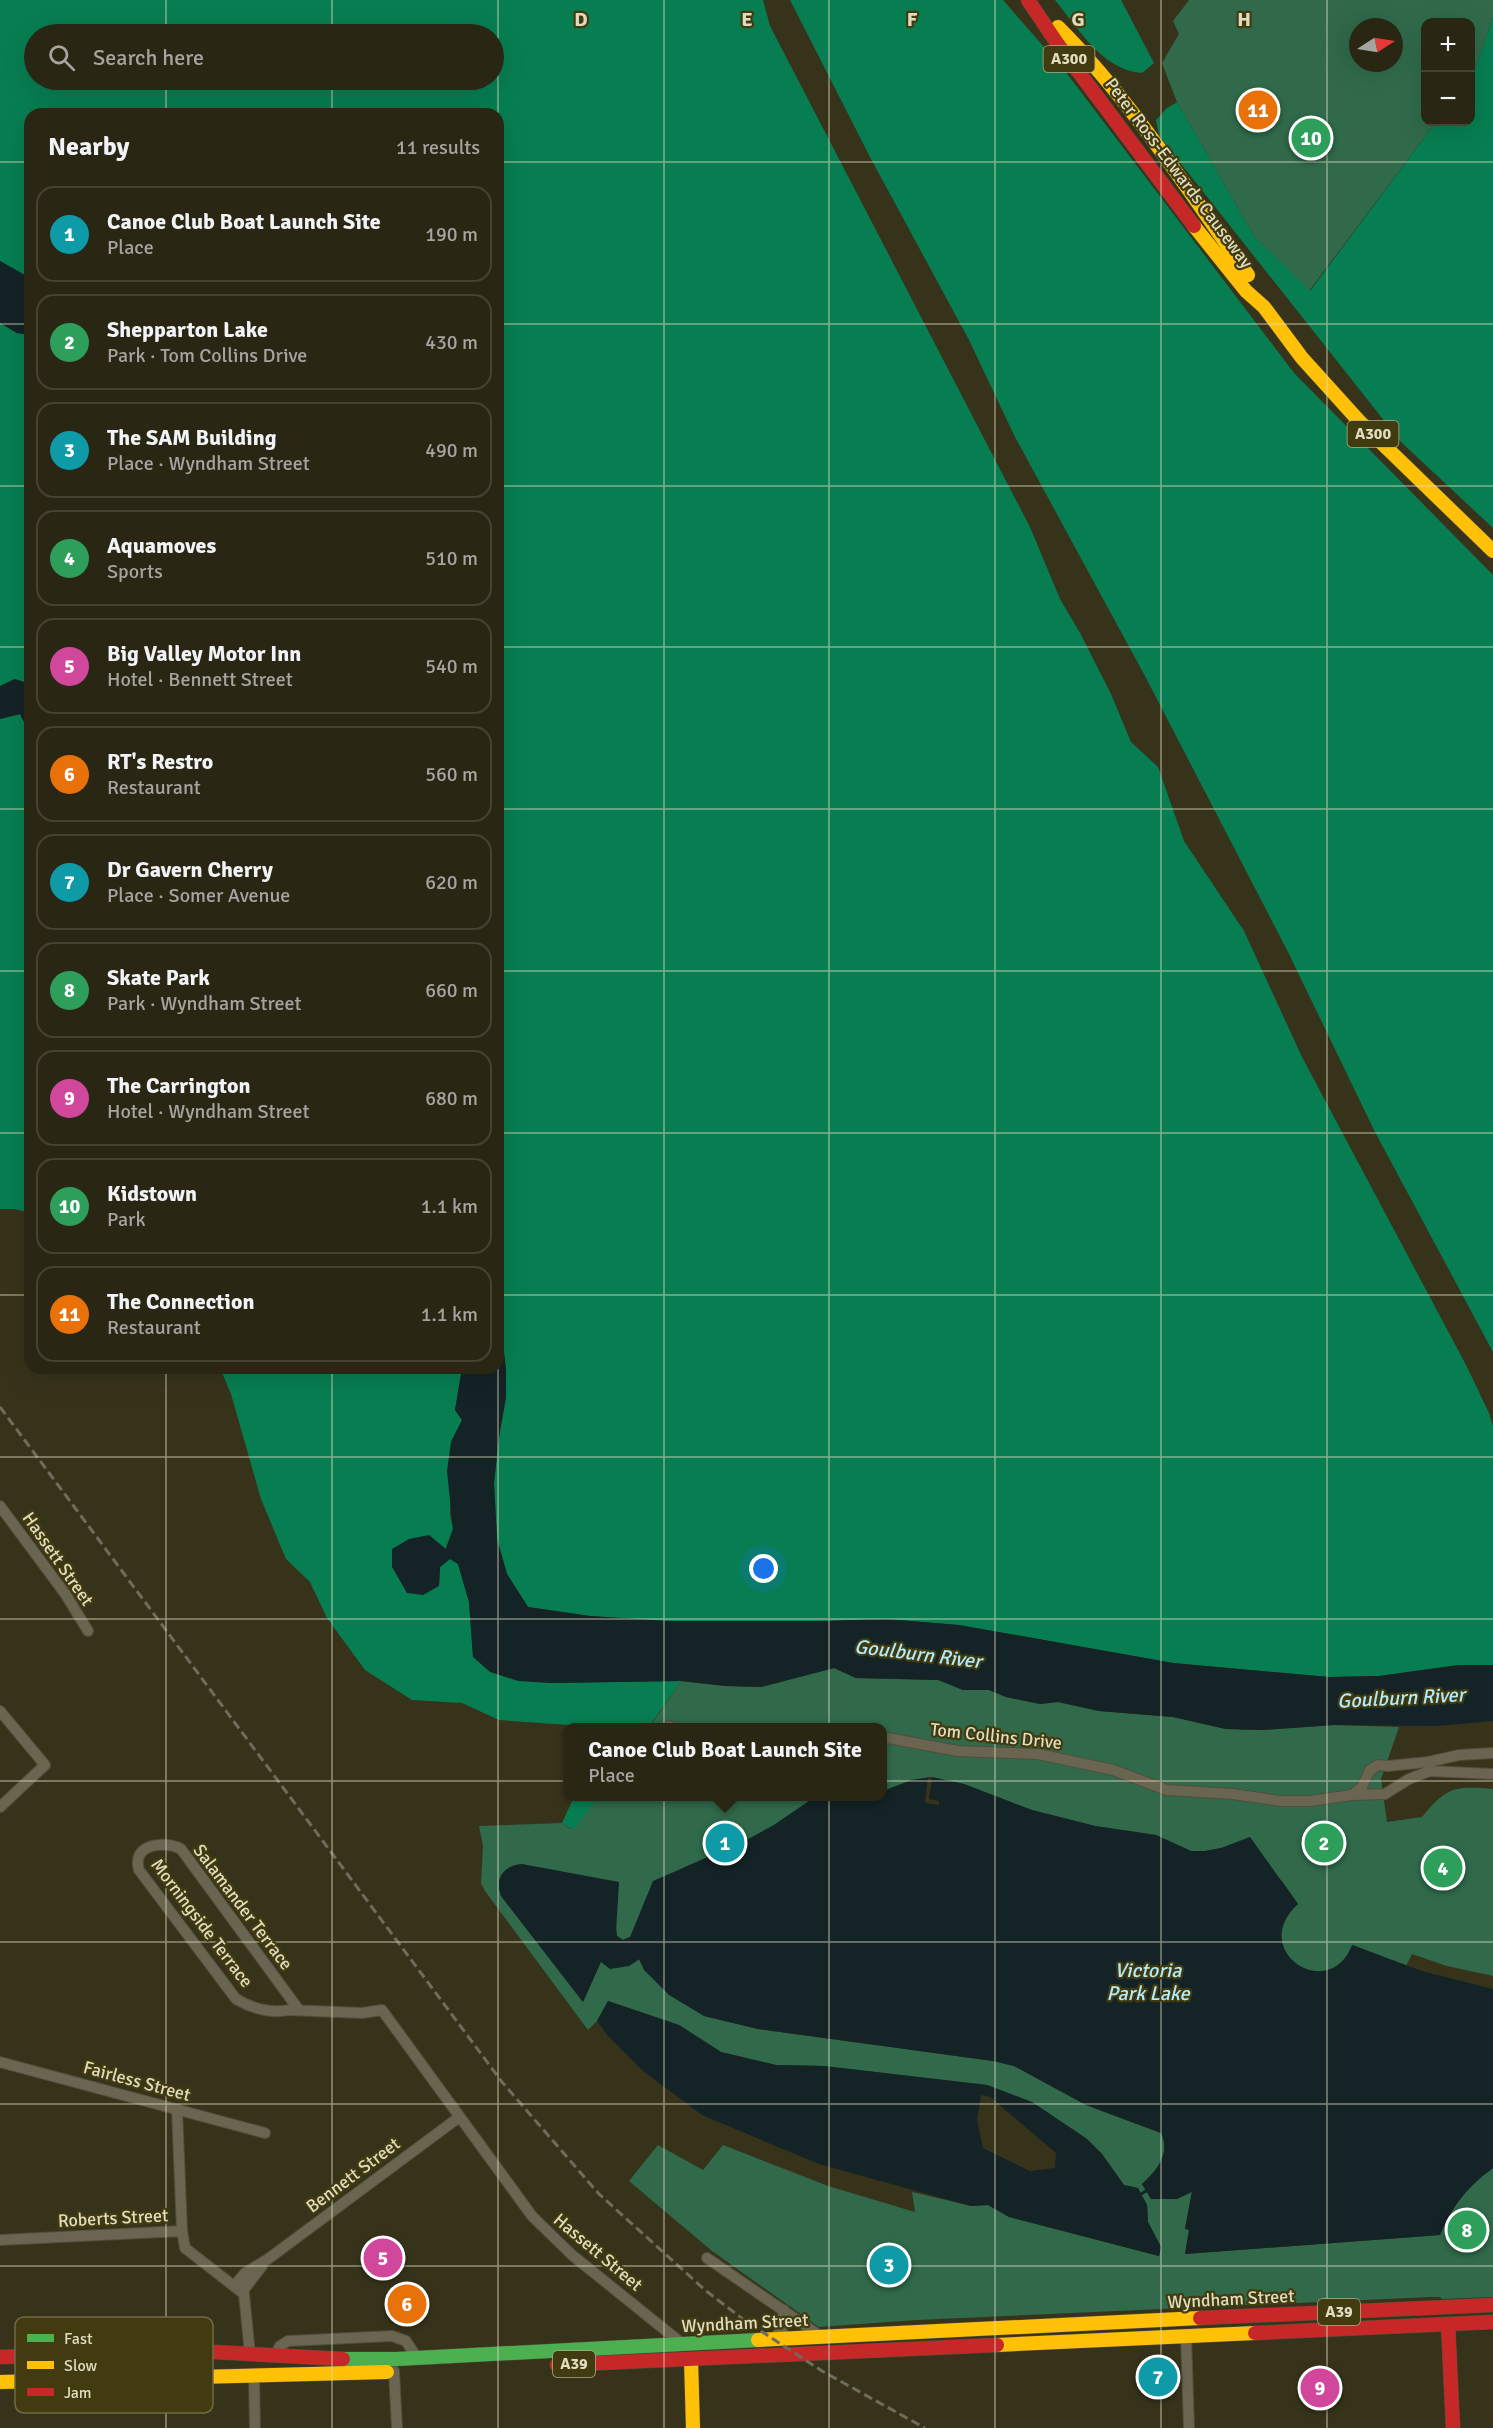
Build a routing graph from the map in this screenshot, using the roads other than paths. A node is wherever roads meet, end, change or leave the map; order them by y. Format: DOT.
graph roads {
  1 [pos="1030,0"];
  2 [pos="1124,104"];
  3 [pos="1112,116"];
  4 [pos="1236,268"];
  5 [pos="1493,551"];
  6 [pos="0,1506"];
  7 [pos="88,1631"];
  8 [pos="0,1711"];
  9 [pos="887,1738"];
  10 [pos="1493,1753"];
  11 [pos="1388,1766"];
  12 [pos="1493,1774"];
  13 [pos="1366,1779"];
  14 [pos="1393,1788"];
  15 [pos="1376,1794"];
  16 [pos="1352,1795"];
  17 [pos="0,1807"];
  18 [pos="148,1845"];
  19 [pos="299,2010"];
  20 [pos="0,2062"];
  21 [pos="177,2109"];
  22 [pos="458,2118"];
  23 [pos="265,2133"];
  24 [pos="182,2231"];
  25 [pos="0,2240"];
  26 [pos="707,2258"];
  27 [pos="238,2289"];
  28 [pos="1493,2305"];
  29 [pos="1448,2307"];
  30 [pos="784,2310"];
  31 [pos="1185,2319"];
  32 [pos="1493,2322"];
  33 [pos="1448,2324"];
  34 [pos="856,2335"];
  35 [pos="1186,2336"];
  36 [pos="383,2337"];
  37 [pos="822,2337"];
  38 [pos="772,2340"];
  39 [pos="682,2345"];
  40 [pos="858,2351"];
  41 [pos="213,2352"];
  42 [pos="823,2353"];
  43 [pos="250,2354"];
  44 [pos="275,2356"];
  45 [pos="15,2357"];
  46 [pos="0,2358"];
  47 [pos="417,2358"];
  48 [pos="691,2359"];
  49 [pos="370,2360"];
  50 [pos="394,2371"];
  51 [pos="254,2375"];
  52 [pos="213,2376"];
  53 [pos="0,2382"];
  54 [pos="15,2382"];
  55 [pos="255,2428"];
  56 [pos="397,2428"];
  57 [pos="693,2428"];
  58 [pos="1190,2428"];
  59 [pos="1453,2428"];
  1 -- 2 [label="main road, Peter Ross-Edwards Causeway / A300"];
  1 -- 3 [label="main road, Peter Ross-Edwards Causeway / A300"];
  2 -- 3 [label="main road"];
  2 -- 4 [label="main road, Peter Ross-Edwards Causeway / A300"];
  3 -- 4 [label="main road, Peter Ross-Edwards Causeway / A300"];
  4 -- 5 [label="main road, Peter Ross-Edwards Causeway / A300"];
  6 -- 7 [label="street, Hassett Street"];
  8 -- 17 [label="street"];
  9 -- 16 [label="street, Tom Collins Drive"];
  10 -- 11 [label="street"];
  11 -- 13 [label="street"];
  11 -- 14 [label="street"];
  12 -- 14 [label="street"];
  13 -- 15 [label="street"];
  13 -- 16 [label="street"];
  14 -- 15 [label="street"];
  15 -- 16 [label="street, Tom Collins Drive"];
  18 -- 19 [label="street, Salamander Terrace"];
  18 -- 19 [label="street, Morningside Terrace"];
  19 -- 22 [label="street, Morningside Terrace"];
  20 -- 21 [label="street, Fairless Street"];
  21 -- 23 [label="street, Fairless Street"];
  21 -- 24 [label="street"];
  22 -- 27 [label="street, Bennett Street"];
  22 -- 39 [label="street, Hassett Street"];
  24 -- 25 [label="street, Roberts Street"];
  24 -- 27 [label="street, Roberts Street"];
  26 -- 30 [label="street"];
  27 -- 43 [label="street"];
  28 -- 29 [label="main road, Wyndham Street / A39"];
  29 -- 31 [label="main road, Wyndham Street / A39"];
  29 -- 33 [label="main road"];
  30 -- 37 [label="street"];
  30 -- 38 [label="street"];
  31 -- 34 [label="main road, Wyndham Street / A39"];
  31 -- 35 [label="main road"];
  32 -- 33 [label="main road, Wyndham Street / A39"];
  33 -- 35 [label="main road, Wyndham Street / A39"];
  33 -- 59 [label="main road"];
  34 -- 37 [label="main road, Wyndham Street / A39"];
  34 -- 40 [label="main road"];
  35 -- 40 [label="main road, Wyndham Street / A39"];
  35 -- 58 [label="street"];
  36 -- 44 [label="street"];
  36 -- 47 [label="street"];
  36 -- 49 [label="street"];
  37 -- 38 [label="main road, Wyndham Street / A39"];
  37 -- 42 [label="main road"];
  38 -- 39 [label="main road, Wyndham Street / A39"];
  39 -- 47 [label="main road, Wyndham Street / A39"];
  39 -- 48 [label="main road"];
  40 -- 42 [label="main road, Wyndham Street / A39"];
  41 -- 43 [label="main road, Wyndham Street / A39"];
  42 -- 48 [label="main road, Wyndham Street / A39"];
  43 -- 44 [label="main road, Wyndham Street / A39"];
  43 -- 51 [label="main road"];
  44 -- 49 [label="main road, Wyndham Street / A39"];
  45 -- 46 [label="main road, Wyndham Street / A39"];
  47 -- 49 [label="main road, Wyndham Street / A39"];
  48 -- 50 [label="main road, Wyndham Street / A39"];
  48 -- 57 [label="main road"];
  50 -- 51 [label="main road, Wyndham Street / A39"];
  50 -- 56 [label="street"];
  51 -- 52 [label="main road, Wyndham Street / A39"];
  51 -- 55 [label="street"];
  53 -- 54 [label="main road, Wyndham Street / A39"];
}
